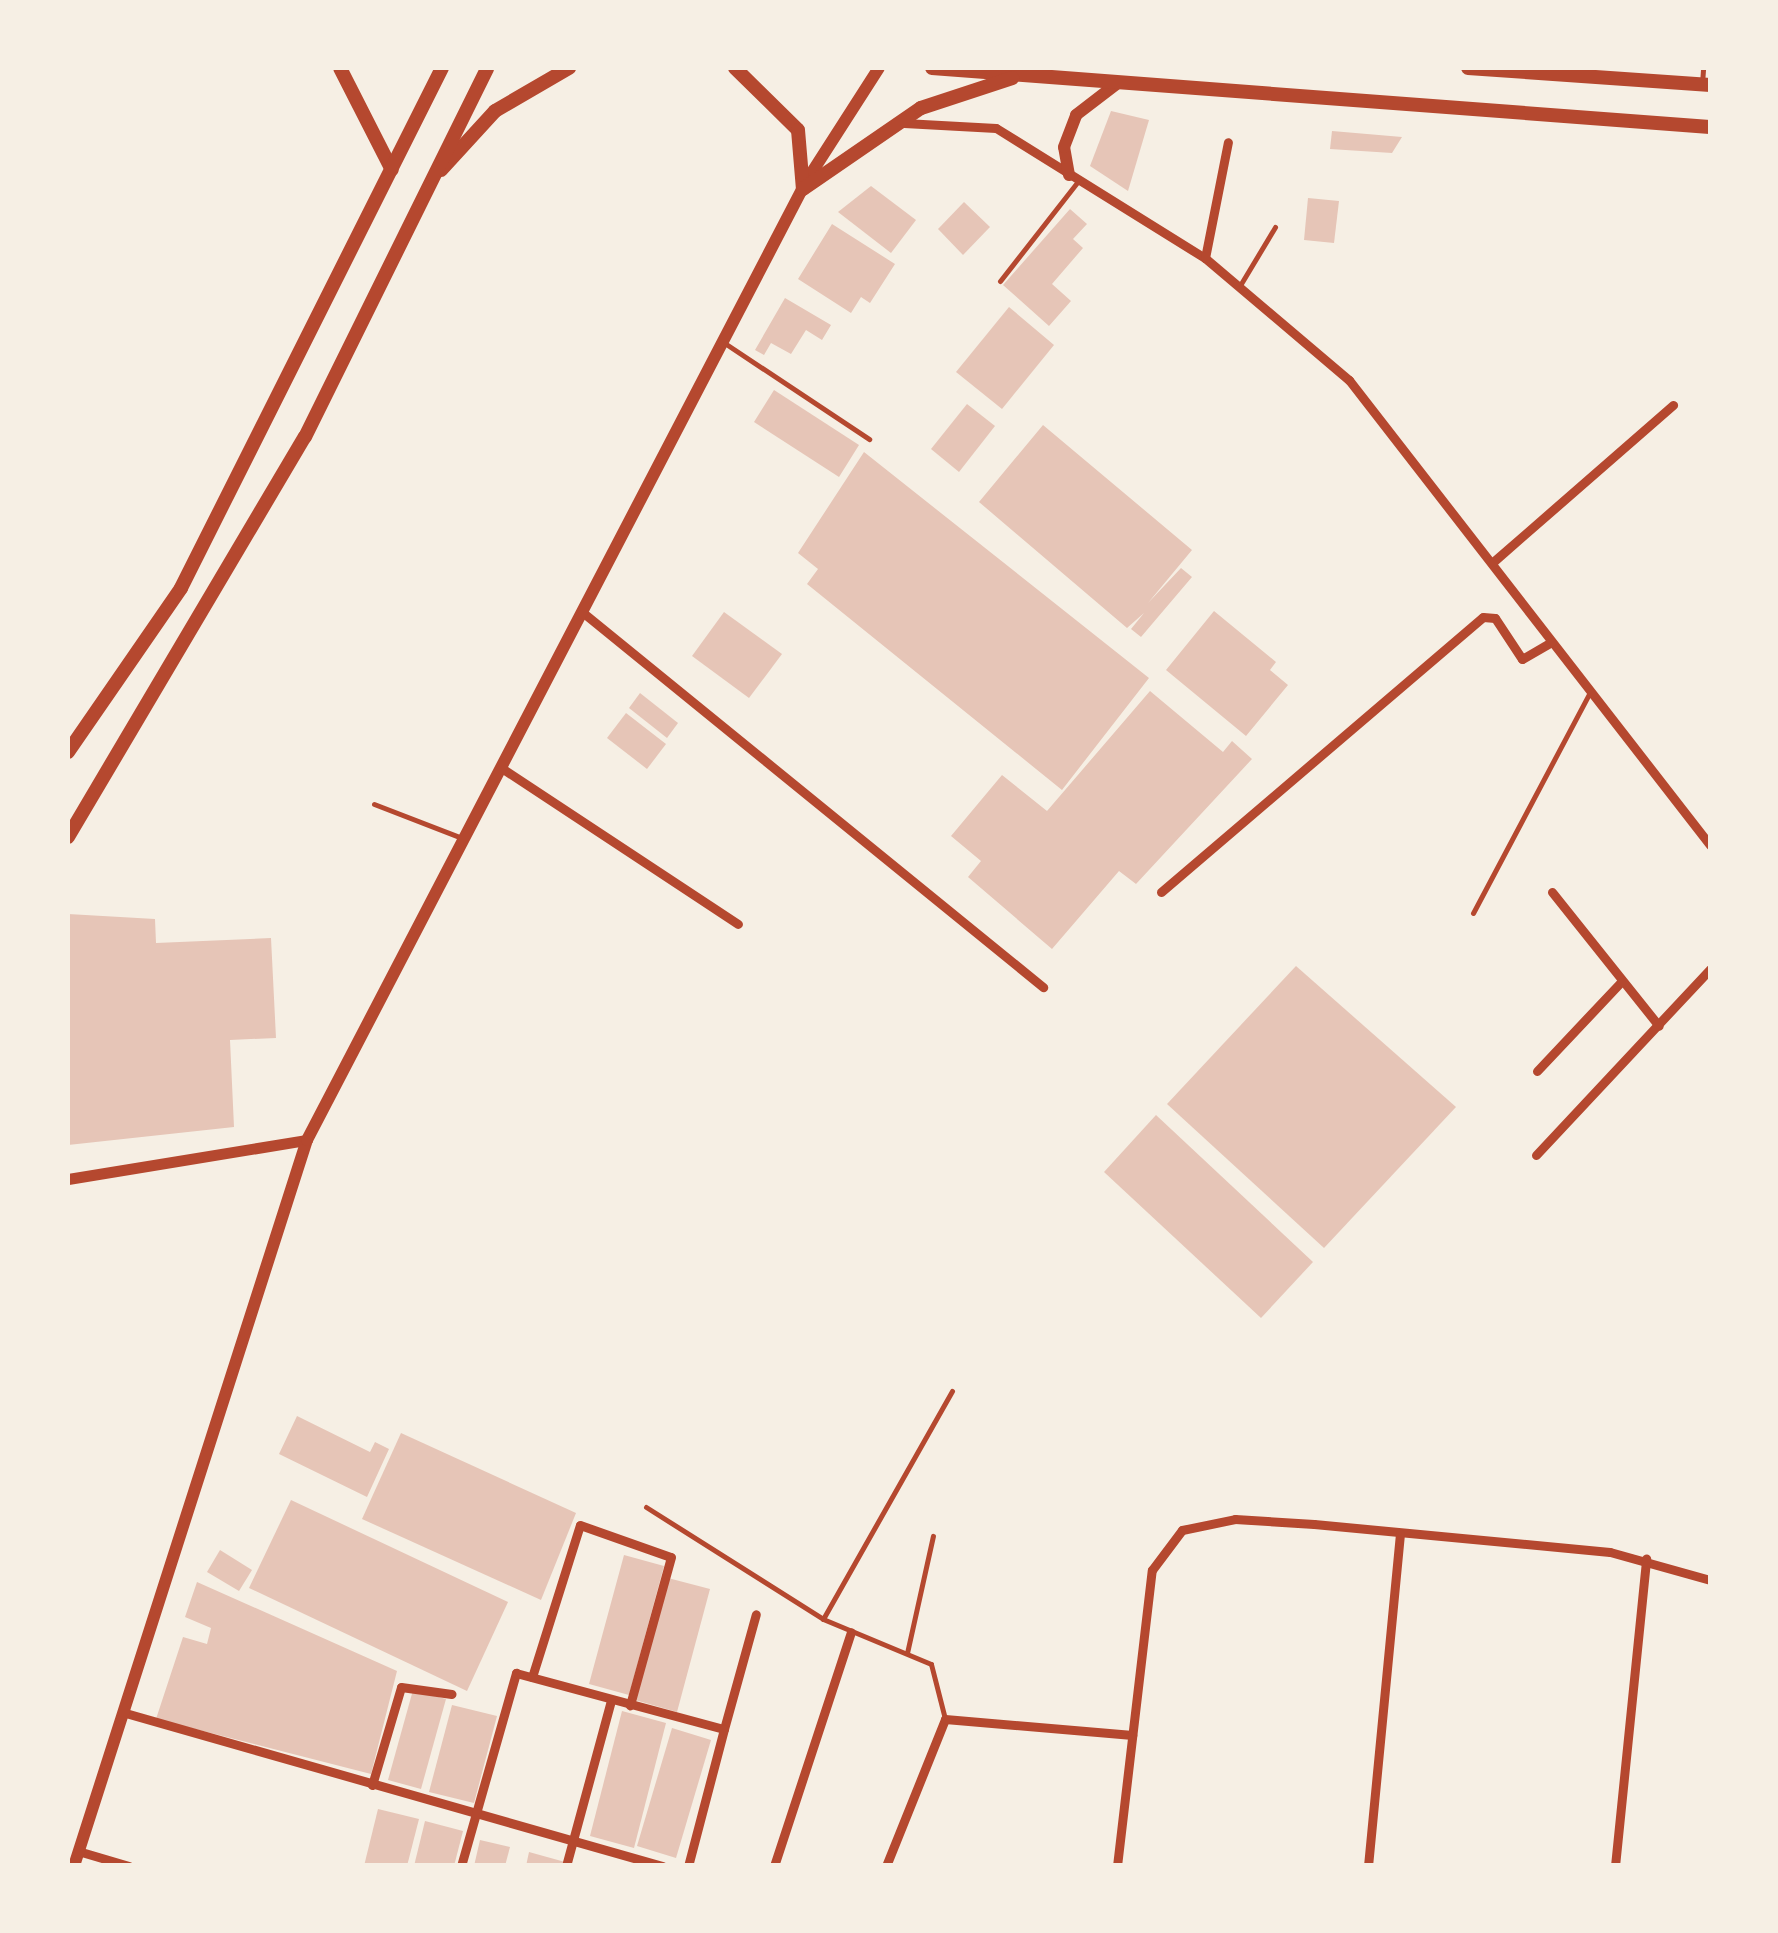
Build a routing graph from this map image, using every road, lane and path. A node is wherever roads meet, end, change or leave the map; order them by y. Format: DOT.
graph roads {
  1 [pos="340,68"];
  2 [pos="442,68"];
  3 [pos="488,68"];
  4 [pos="569,68"];
  5 [pos="734,68"];
  6 [pos="879,68"];
  7 [pos="932,68"];
  8 [pos="1468,68"];
  9 [pos="1703,68"];
  10 [pos="1024,74"];
  11 [pos="1118,82"];
  12 [pos="1706,85"];
  13 [pos="893,126"];
  14 [pos="1710,127"];
  15 [pos="1228,142"];
  16 [pos="392,170"];
  17 [pos="1074,178"];
  18 [pos="430,181"];
  19 [pos="803,189"];
  20 [pos="1275,227"];
  21 [pos="1205,258"];
  22 [pos="1000,282"];
  23 [pos="1240,287"];
  24 [pos="724,343"];
  25 [pos="1673,405"];
  26 [pos="869,439"];
  27 [pos="1493,562"];
  28 [pos="582,610"];
  29 [pos="1551,642"];
  30 [pos="1590,692"];
  31 [pos="68,752"];
  32 [pos="500,767"];
  33 [pos="374,804"];
  34 [pos="68,837"];
  35 [pos="462,838"];
  36 [pos="1710,845"];
  37 [pos="1161,892"];
  38 [pos="1552,892"];
  39 [pos="1473,913"];
  40 [pos="738,924"];
  41 [pos="1710,970"];
  42 [pos="1621,982"];
  43 [pos="1043,986"];
  44 [pos="1659,1026"];
  45 [pos="1537,1071"];
  46 [pos="307,1140"];
  47 [pos="1536,1156"];
  48 [pos="68,1178"];
  49 [pos="952,1391"];
  50 [pos="646,1507"];
  51 [pos="1400,1534"];
  52 [pos="933,1536"];
  53 [pos="1646,1558"];
  54 [pos="1709,1576"];
  55 [pos="756,1614"];
  56 [pos="823,1619"];
  57 [pos="851,1632"];
  58 [pos="907,1654"];
  59 [pos="532,1677"];
  60 [pos="452,1694"];
  61 [pos="611,1700"];
  62 [pos="630,1705"];
  63 [pos="122,1712"];
  64 [pos="945,1719"];
  65 [pos="724,1729"];
  66 [pos="1132,1734"];
  67 [pos="372,1785"];
  68 [pos="475,1816"];
  69 [pos="573,1841"];
  70 [pos="76,1859"];
  71 [pos="129,1866"];
  72 [pos="461,1866"];
  73 [pos="566,1866"];
  74 [pos="662,1866"];
  75 [pos="688,1866"];
  76 [pos="774,1866"];
  77 [pos="886,1866"];
  78 [pos="1117,1866"];
  79 [pos="1368,1866"];
  80 [pos="1615,1866"];
  1 -- 16 [label="main road"];
  2 -- 16 [label="main road"];
  3 -- 18 [label="main road"];
  4 -- 18 [label="main road"];
  5 -- 19 [label="main road"];
  6 -- 19 [label="main road"];
  7 -- 10 [label="main road"];
  8 -- 12 [label="main road"];
  9 -- 12 [label="lane"];
  10 -- 11 [label="main road"];
  10 -- 13 [label="main road"];
  11 -- 14 [label="main road"];
  11 -- 17 [label="main road"];
  13 -- 17 [label="street"];
  13 -- 19 [label="main road"];
  15 -- 21 [label="street"];
  16 -- 31 [label="main road"];
  17 -- 21 [label="street"];
  17 -- 22 [label="lane"];
  18 -- 34 [label="main road"];
  19 -- 24 [label="main road"];
  20 -- 23 [label="lane"];
  21 -- 23 [label="street"];
  23 -- 27 [label="street"];
  24 -- 26 [label="lane"];
  24 -- 28 [label="main road"];
  25 -- 27 [label="street"];
  27 -- 29 [label="street"];
  28 -- 32 [label="main road"];
  28 -- 43 [label="street"];
  29 -- 30 [label="street"];
  29 -- 37 [label="street"];
  30 -- 36 [label="street"];
  30 -- 39 [label="lane"];
  32 -- 35 [label="main road"];
  32 -- 40 [label="street"];
  33 -- 35 [label="lane"];
  35 -- 46 [label="main road"];
  38 -- 42 [label="street"];
  41 -- 44 [label="street"];
  42 -- 44 [label="street"];
  42 -- 45 [label="street"];
  44 -- 47 [label="street"];
  46 -- 48 [label="street"];
  46 -- 63 [label="main road"];
  49 -- 56 [label="lane"];
  50 -- 56 [label="lane"];
  51 -- 53 [label="street"];
  51 -- 66 [label="street"];
  51 -- 79 [label="street"];
  52 -- 58 [label="lane"];
  53 -- 54 [label="street"];
  53 -- 80 [label="street"];
  55 -- 65 [label="street"];
  56 -- 57 [label="lane"];
  57 -- 58 [label="lane"];
  57 -- 76 [label="street"];
  58 -- 64 [label="lane"];
  59 -- 61 [label="street"];
  59 -- 62 [label="street"];
  59 -- 68 [label="street"];
  60 -- 67 [label="street"];
  61 -- 62 [label="street"];
  61 -- 69 [label="street"];
  62 -- 65 [label="street"];
  63 -- 67 [label="street"];
  63 -- 70 [label="main road"];
  64 -- 66 [label="street"];
  64 -- 77 [label="street"];
  65 -- 75 [label="street"];
  66 -- 78 [label="street"];
  67 -- 68 [label="street"];
  68 -- 69 [label="street"];
  68 -- 72 [label="street"];
  69 -- 73 [label="street"];
  69 -- 74 [label="street"];
  70 -- 71 [label="street"];
}
